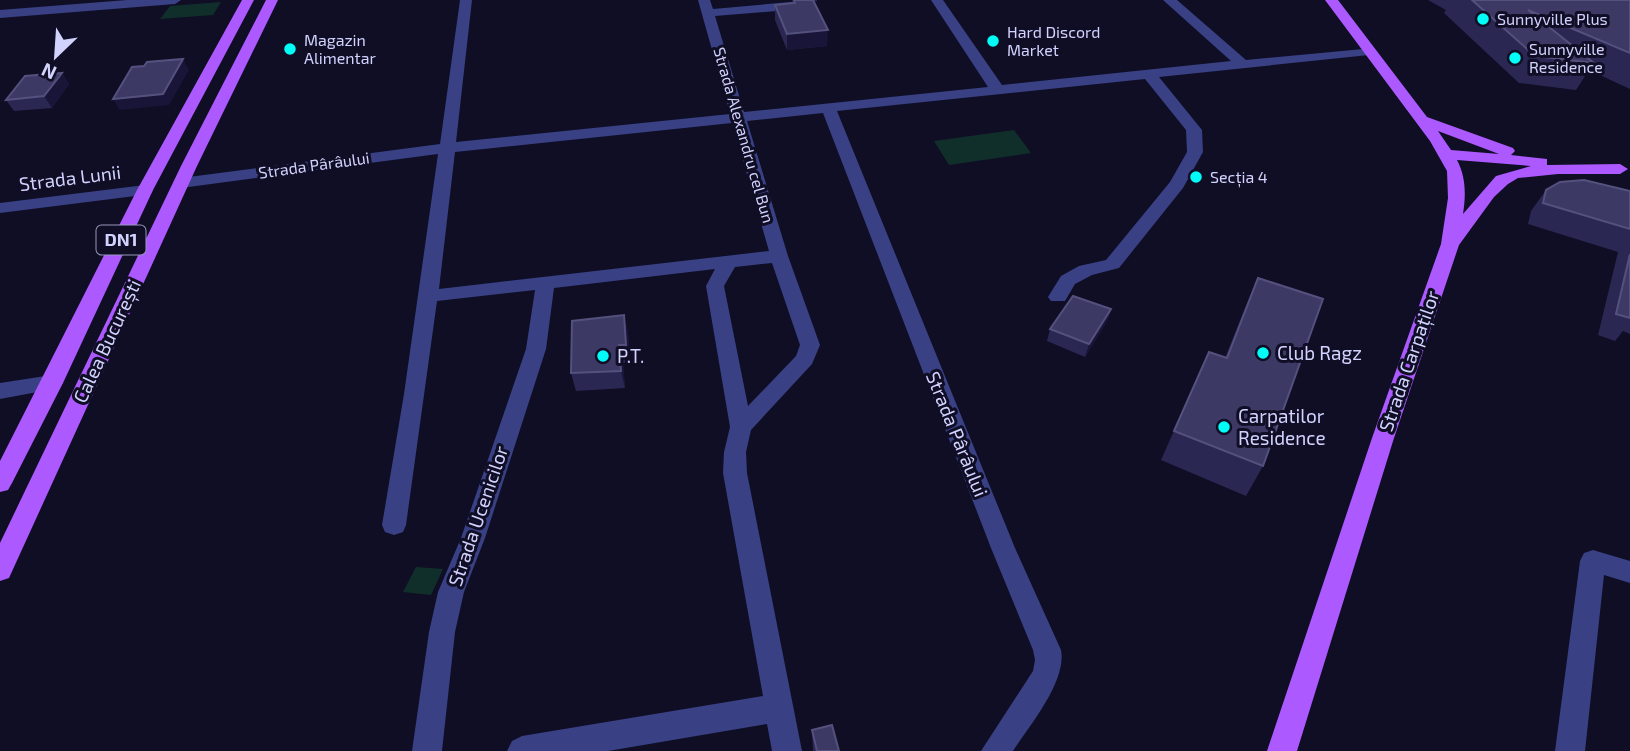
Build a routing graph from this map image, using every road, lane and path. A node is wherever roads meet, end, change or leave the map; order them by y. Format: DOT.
graph roads {
  1 [pos="175,0"];
  2 [pos="248,0"];
  3 [pos="272,0"];
  4 [pos="466,0"];
  5 [pos="937,0"];
  6 [pos="1169,0"];
  7 [pos="1331,0"];
  8 [pos="802,5"];
  9 [pos="706,6"];
  10 [pos="0,14"];
  11 [pos="1369,51"];
  12 [pos="1242,64"];
  13 [pos="1149,75"];
  14 [pos="997,89"];
  15 [pos="828,107"];
  16 [pos="740,117"];
  17 [pos="1421,119"];
  18 [pos="448,148"];
  19 [pos="1445,154"];
  20 [pos="1553,163"];
  21 [pos="1625,170"];
  22 [pos="181,183"];
  23 [pos="145,190"];
  24 [pos="0,208"];
  25 [pos="1450,244"];
  26 [pos="779,257"];
  27 [pos="728,263"];
  28 [pos="545,284"];
  29 [pos="430,296"];
  30 [pos="1058,297"];
  31 [pos="52,383"];
  32 [pos="0,391"];
  33 [pos="741,427"];
  34 [pos="0,484"];
  35 [pos="394,525"];
  36 [pos="0,570"];
  37 [pos="1630,572"];
  38 [pos="777,708"];
  39 [pos="427,751"];
  40 [pos="522,751"];
  41 [pos="787,751"];
  42 [pos="996,751"];
  43 [pos="1282,751"];
  44 [pos="1570,751"];
  1 -- 10 [label="street"];
  2 -- 23 [label="main road, Calea București / DN1"];
  3 -- 22 [label="main road, Calea București / DN1"];
  4 -- 18 [label="street"];
  5 -- 14 [label="street"];
  6 -- 12 [label="street"];
  7 -- 11 [label="main road, Strada Carpaților"];
  8 -- 9 [label="street, Strada Alexandru cel Bun"];
  9 -- 16 [label="street, Strada Alexandru cel Bun"];
  11 -- 12 [label="street, Strada Pârâului"];
  11 -- 17 [label="main road, Strada Carpaților"];
  12 -- 13 [label="street, Strada Pârâului"];
  13 -- 14 [label="street, Strada Pârâului"];
  13 -- 30 [label="street"];
  14 -- 15 [label="street, Strada Pârâului"];
  15 -- 16 [label="street, Strada Pârâului"];
  15 -- 42 [label="street, Strada Pârâului"];
  16 -- 18 [label="street, Strada Pârâului"];
  16 -- 26 [label="street, Strada Alexandru cel Bun"];
  17 -- 19 [label="main road, Strada Carpaților"];
  17 -- 20 [label="main road"];
  18 -- 22 [label="street, Strada Pârâului"];
  18 -- 29 [label="street"];
  19 -- 20 [label="main road"];
  19 -- 25 [label="main road, Strada Carpaților"];
  20 -- 21 [label="main road"];
  21 -- 25 [label="main road"];
  22 -- 36 [label="main road, Calea București / DN1"];
  23 -- 24 [label="street, Strada Lunii"];
  23 -- 31 [label="main road, Calea București / DN1"];
  25 -- 43 [label="main road, Strada Carpaților"];
  26 -- 27 [label="street"];
  26 -- 33 [label="street, Strada Alexandru cel Bun"];
  27 -- 28 [label="street"];
  27 -- 33 [label="street"];
  28 -- 29 [label="street"];
  28 -- 39 [label="street, Strada Ucenicilor"];
  29 -- 35 [label="street"];
  31 -- 32 [label="street"];
  31 -- 34 [label="main road, Calea București / DN1"];
  33 -- 38 [label="street"];
  37 -- 44 [label="street"];
  38 -- 40 [label="street"];
  38 -- 41 [label="street"];
}
